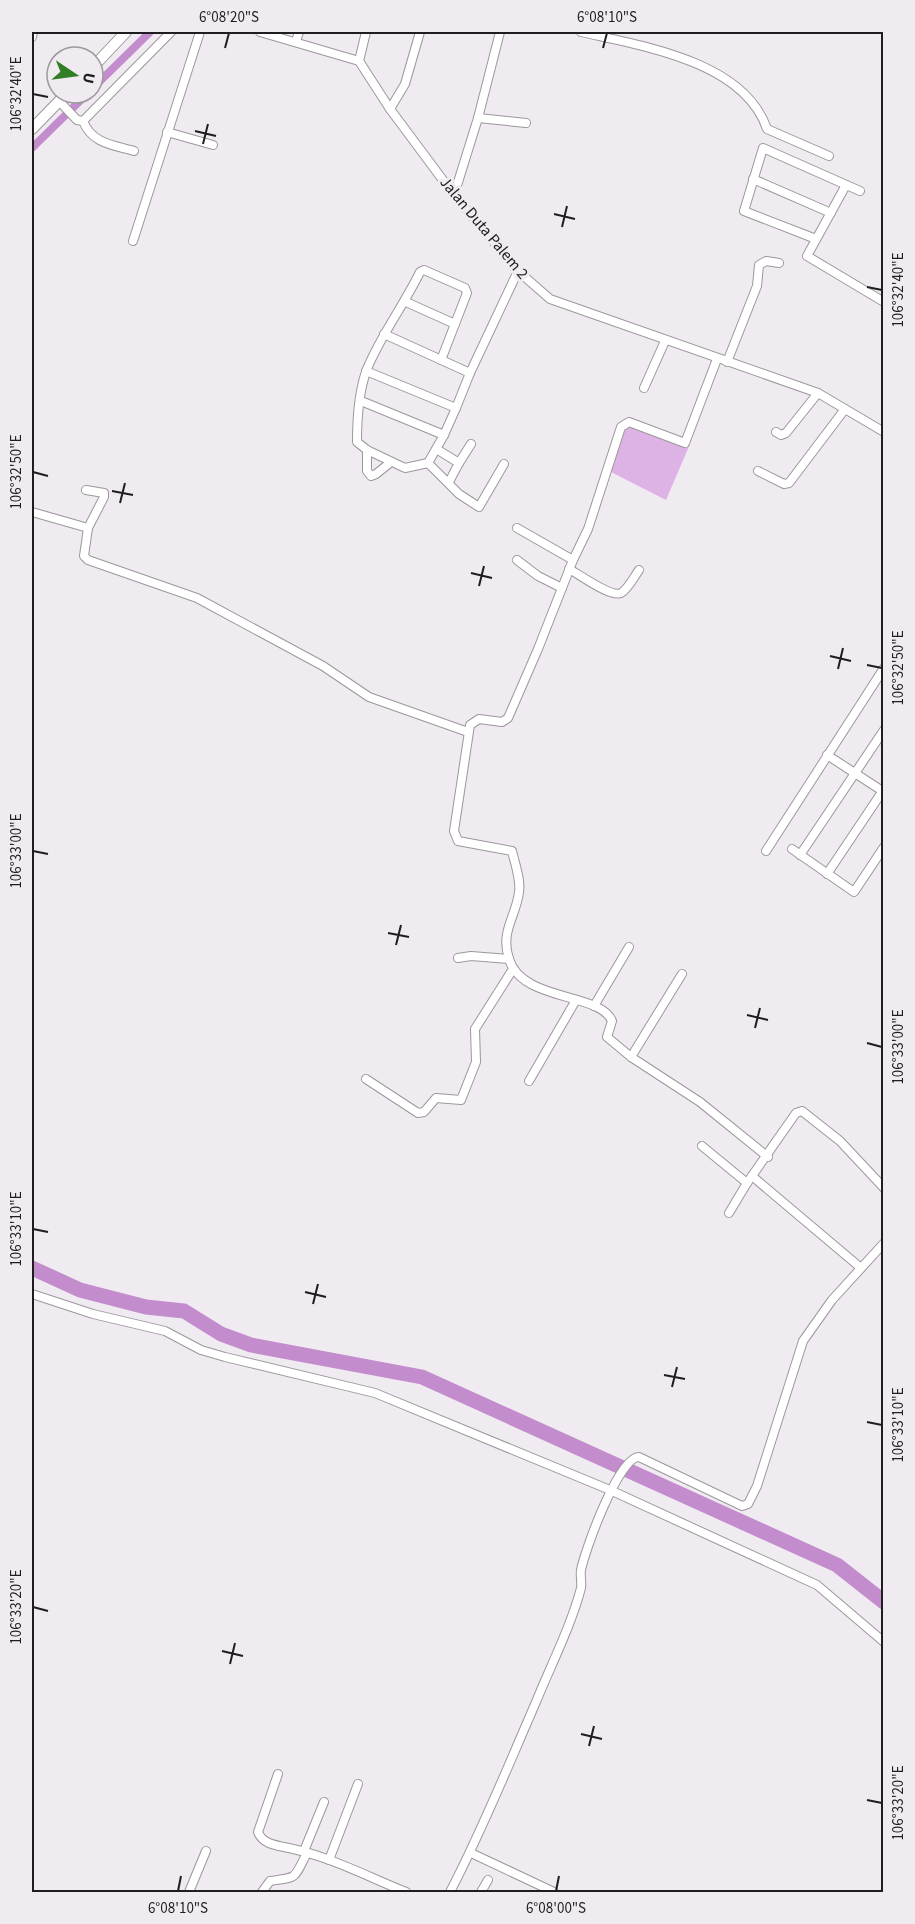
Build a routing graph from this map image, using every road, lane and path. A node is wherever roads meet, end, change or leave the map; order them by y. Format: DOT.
graph roads {
  1 [pos="33,32"];
  2 [pos="126,32"];
  3 [pos="171,32"];
  4 [pos="200,32"];
  5 [pos="260,32"];
  6 [pos="299,32"];
  7 [pos="366,32"];
  8 [pos="420,32"];
  9 [pos="500,32"];
  10 [pos="581,32"];
  11 [pos="32,37"];
  12 [pos="296,41"];
  13 [pos="105,54"];
  14 [pos="359,61"];
  15 [pos="58,105"];
  16 [pos="67,105"];
  17 [pos="390,109"];
  18 [pos="478,118"];
  19 [pos="80,120"];
  20 [pos="526,123"];
  21 [pos="32,129"];
  22 [pos="167,132"];
  23 [pos="213,145"];
  24 [pos="134,151"];
  25 [pos="830,156"];
  26 [pos="753,179"];
  27 [pos="846,185"];
  28 [pos="860,191"];
  29 [pos="454,195"];
  30 [pos="831,213"];
  31 [pos="816,239"];
  32 [pos="133,241"];
  33 [pos="778,263"];
  34 [pos="518,271"];
  35 [pos="406,302"];
  36 [pos="884,302"];
  37 [pos="455,324"];
  38 [pos="384,334"];
  39 [pos="665,341"];
  40 [pos="717,359"];
  41 [pos="441,360"];
  42 [pos="727,362"];
  43 [pos="366,371"];
  44 [pos="470,373"];
  45 [pos="644,388"];
  46 [pos="818,393"];
  47 [pos="361,401"];
  48 [pos="456,408"];
  49 [pos="846,409"];
  50 [pos="883,430"];
  51 [pos="776,432"];
  52 [pos="444,435"];
  53 [pos="471,444"];
  54 [pos="367,450"];
  55 [pos="438,450"];
  56 [pos="391,462"];
  57 [pos="428,463"];
  58 [pos="459,463"];
  59 [pos="504,464"];
  60 [pos="758,471"];
  61 [pos="449,482"];
  62 [pos="86,490"];
  63 [pos="32,512"];
  64 [pos="88,528"];
  65 [pos="517,528"];
  66 [pos="517,560"];
  67 [pos="571,564"];
  68 [pos="639,570"];
  69 [pos="562,588"];
  70 [pos="883,669"];
  71 [pos="884,730"];
  72 [pos="468,732"];
  73 [pos="828,755"];
  74 [pos="855,773"];
  75 [pos="883,791"];
  76 [pos="884,847"];
  77 [pos="792,849"];
  78 [pos="766,851"];
  79 [pos="800,855"];
  80 [pos="827,874"];
  81 [pos="629,947"];
  82 [pos="458,958"];
  83 [pos="509,959"];
  84 [pos="513,969"];
  85 [pos="682,974"];
  86 [pos="576,1000"];
  87 [pos="594,1006"];
  88 [pos="631,1057"];
  89 [pos="366,1079"];
  90 [pos="529,1082"];
  91 [pos="702,1146"];
  92 [pos="768,1157"];
  93 [pos="750,1180"];
  94 [pos="884,1188"];
  95 [pos="729,1213"];
  96 [pos="884,1243"];
  97 [pos="861,1268"];
  98 [pos="32,1294"];
  99 [pos="612,1487"];
  100 [pos="884,1642"];
  101 [pos="278,1774"];
  102 [pos="358,1784"];
  103 [pos="324,1802"];
  104 [pos="206,1851"];
  105 [pos="305,1852"];
  106 [pos="471,1853"];
  107 [pos="329,1860"];
  108 [pos="488,1880"];
  109 [pos="189,1893"];
  110 [pos="262,1893"];
  111 [pos="406,1893"];
  112 [pos="450,1893"];
  113 [pos="481,1893"];
  114 [pos="554,1893"];
  1 -- 11 [label="street"];
  2 -- 13 [label="street"];
  3 -- 19 [label="street"];
  4 -- 22 [label="street"];
  5 -- 12 [label="street"];
  6 -- 12 [label="street"];
  7 -- 14 [label="street"];
  8 -- 17 [label="street"];
  9 -- 18 [label="street"];
  10 -- 25 [label="street"];
  12 -- 14 [label="street"];
  14 -- 17 [label="street, Jalan Duta Palem 2"];
  15 -- 21 [label="street"];
  16 -- 19 [label="street"];
  17 -- 29 [label="street, Jalan Duta Palem 2"];
  18 -- 20 [label="street"];
  18 -- 29 [label="street"];
  19 -- 24 [label="street"];
  22 -- 23 [label="street"];
  22 -- 32 [label="street"];
  26 -- 27 [label="street"];
  26 -- 30 [label="street"];
  26 -- 31 [label="street"];
  27 -- 28 [label="street"];
  27 -- 30 [label="street"];
  29 -- 34 [label="street, Jalan Duta Palem 2"];
  30 -- 31 [label="street"];
  31 -- 36 [label="street"];
  33 -- 42 [label="street"];
  34 -- 39 [label="street, Jalan Duta Palem 2"];
  34 -- 44 [label="street"];
  35 -- 37 [label="street"];
  35 -- 37 [label="street"];
  35 -- 38 [label="street"];
  37 -- 41 [label="street"];
  38 -- 41 [label="street"];
  38 -- 43 [label="street"];
  39 -- 40 [label="street, Jalan Duta Palem 2"];
  39 -- 45 [label="street"];
  40 -- 42 [label="street, Jalan Duta Palem 2"];
  40 -- 67 [label="street"];
  41 -- 44 [label="street"];
  42 -- 46 [label="street, Jalan Duta Palem 2"];
  43 -- 47 [label="street"];
  43 -- 48 [label="street"];
  44 -- 48 [label="street"];
  46 -- 49 [label="street, Jalan Duta Palem 2"];
  46 -- 51 [label="street"];
  47 -- 52 [label="street"];
  47 -- 54 [label="street"];
  48 -- 52 [label="street"];
  49 -- 50 [label="street, Jalan Duta Palem 2"];
  49 -- 60 [label="street"];
  52 -- 55 [label="street"];
  53 -- 58 [label="street"];
  54 -- 56 [label="street"];
  54 -- 56 [label="street"];
  55 -- 57 [label="street"];
  55 -- 58 [label="street"];
  56 -- 57 [label="street"];
  57 -- 61 [label="street"];
  58 -- 61 [label="street"];
  59 -- 61 [label="street"];
  62 -- 64 [label="street"];
  63 -- 64 [label="street"];
  64 -- 72 [label="street"];
  65 -- 67 [label="street"];
  66 -- 69 [label="street"];
  67 -- 68 [label="street"];
  67 -- 69 [label="street"];
  69 -- 72 [label="street"];
  70 -- 73 [label="street"];
  71 -- 74 [label="street"];
  72 -- 83 [label="street"];
  73 -- 74 [label="street"];
  73 -- 78 [label="street"];
  74 -- 75 [label="street"];
  74 -- 79 [label="street"];
  75 -- 80 [label="street"];
  76 -- 80 [label="street"];
  77 -- 79 [label="street"];
  79 -- 80 [label="street"];
  81 -- 87 [label="street"];
  82 -- 83 [label="street"];
  83 -- 84 [label="street"];
  84 -- 86 [label="street"];
  84 -- 89 [label="street"];
  85 -- 88 [label="street"];
  86 -- 87 [label="street"];
  86 -- 90 [label="street"];
  87 -- 88 [label="street"];
  88 -- 92 [label="street"];
  91 -- 93 [label="street"];
  92 -- 93 [label="street"];
  92 -- 94 [label="street"];
  93 -- 95 [label="street"];
  93 -- 97 [label="street"];
  96 -- 97 [label="street"];
  97 -- 99 [label="street"];
  98 -- 99 [label="street"];
  99 -- 100 [label="street"];
  99 -- 106 [label="street"];
  101 -- 105 [label="street"];
  102 -- 107 [label="street"];
  103 -- 105 [label="street"];
  104 -- 109 [label="street"];
  105 -- 107 [label="street"];
  105 -- 110 [label="street"];
  106 -- 112 [label="street"];
  106 -- 114 [label="street"];
  107 -- 111 [label="street"];
  108 -- 113 [label="street"];
}
